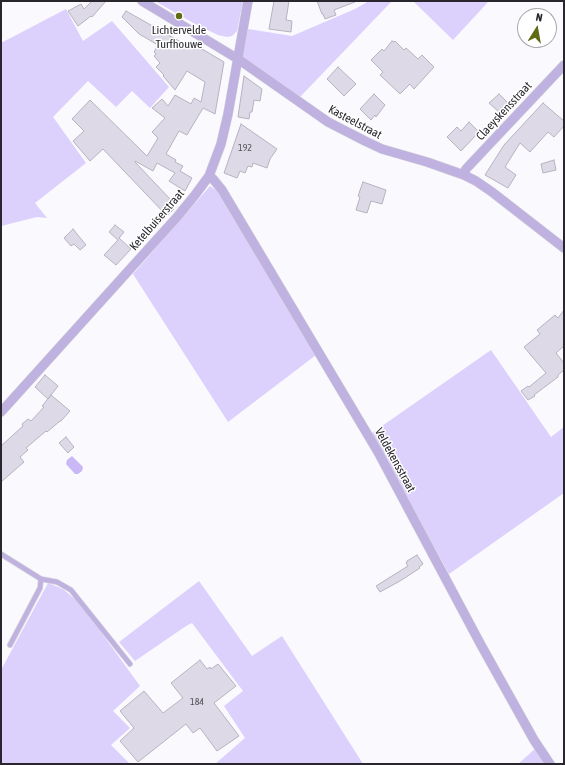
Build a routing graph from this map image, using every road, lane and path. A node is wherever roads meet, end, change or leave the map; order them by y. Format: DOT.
graph roads {
  1 [pos="142,1"];
  2 [pos="248,1"];
  3 [pos="238,59"];
  4 [pos="564,64"];
  5 [pos="464,175"];
  6 [pos="209,176"];
  7 [pos="564,248"];
  8 [pos="1,412"];
  9 [pos="1,554"];
  10 [pos="41,579"];
  11 [pos="10,645"];
  12 [pos="130,664"];
  13 [pos="550,764"];
  1 -- 3 [label="street, Kasteelstraat"];
  2 -- 3 [label="street, Ketelbuiserstraat"];
  3 -- 5 [label="street, Kasteelstraat"];
  3 -- 6 [label="street, Ketelbuiserstraat"];
  4 -- 5 [label="street, Claeyskensstraat"];
  5 -- 7 [label="street, Kasteelstraat"];
  6 -- 8 [label="street, Ketelbuiserstraat"];
  6 -- 13 [label="street, Veldekensstraat"];
  9 -- 10 [label="lane"];
  10 -- 11 [label="lane"];
  10 -- 12 [label="lane"];
}
